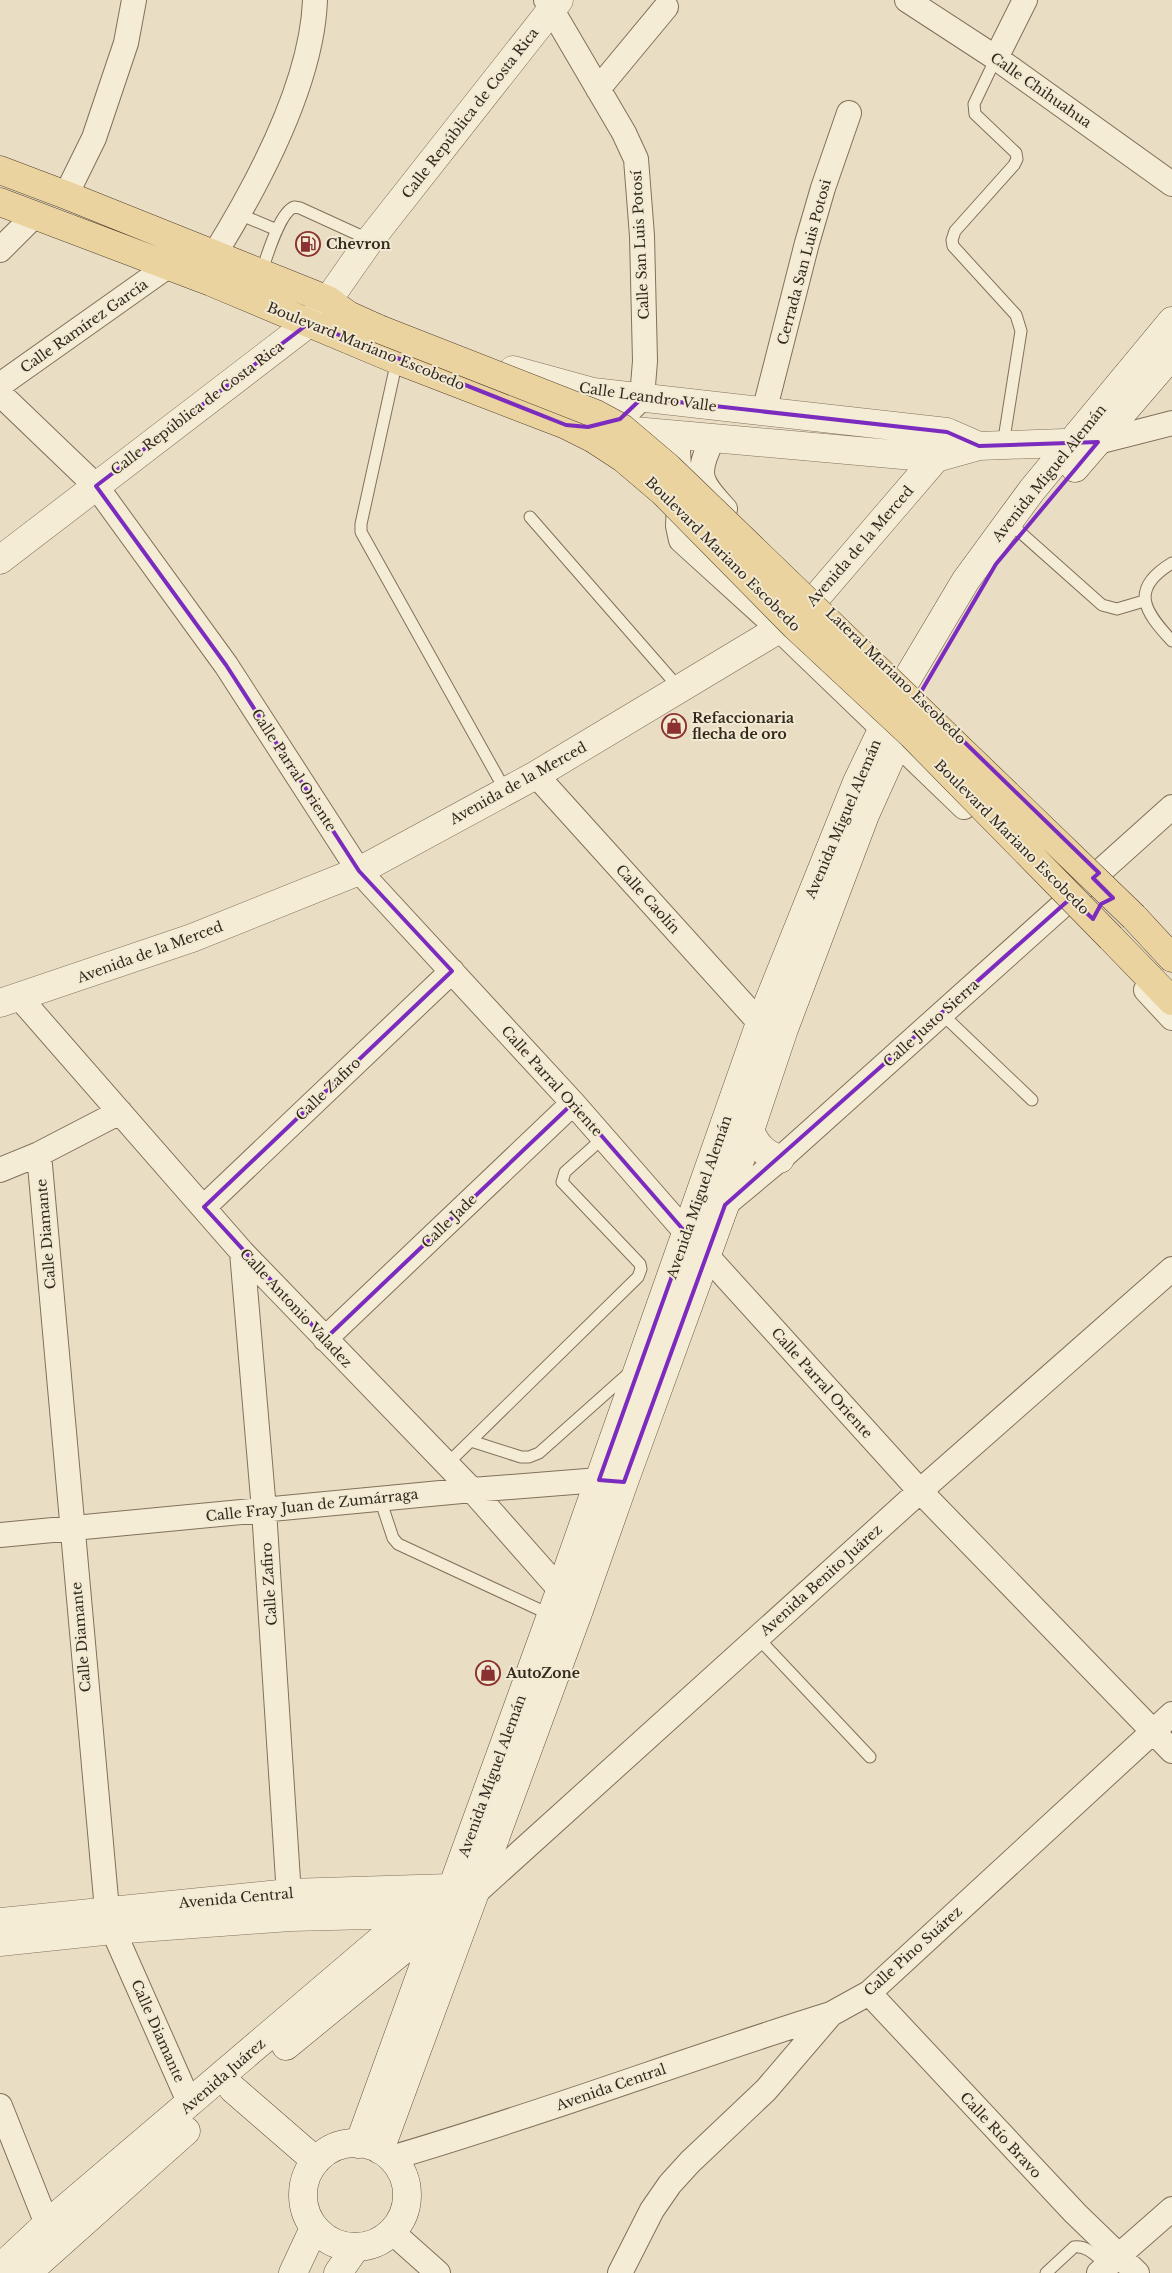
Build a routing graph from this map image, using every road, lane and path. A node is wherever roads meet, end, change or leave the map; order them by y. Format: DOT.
graph roads {
  1 [pos="134,0"];
  2 [pos="315,0"];
  3 [pos="907,0"];
  4 [pos="1025,0"];
  5 [pos="552,3"];
  6 [pos="666,7"];
  7 [pos="996,58"];
  8 [pos="598,89"];
  9 [pos="849,113"];
  10 [pos="0,170"];
  11 [pos="1172,184"];
  12 [pos="66,194"];
  13 [pos="0,202"];
  14 [pos="239,214"];
  15 [pos="35,215"];
  16 [pos="277,230"];
  17 [pos="370,240"];
  18 [pos="0,250"];
  19 [pos="214,255"];
  20 [pos="168,266"];
  21 [pos="261,273"];
  22 [pos="328,300"];
  23 [pos="1172,321"];
  24 [pos="309,323"];
  25 [pos="1172,338"];
  26 [pos="1172,355"];
  27 [pos="397,360"];
  28 [pos="0,385"];
  29 [pos="0,394"];
  30 [pos="642,398"];
  31 [pos="764,412"];
  32 [pos="1172,423"];
  33 [pos="566,424"];
  34 [pos="947,432"];
  35 [pos="677,436"];
  36 [pos="713,438"];
  37 [pos="1086,442"];
  38 [pos="991,446"];
  39 [pos="936,458"];
  40 [pos="96,486"];
  41 [pos="530,517"];
  42 [pos="1020,532"];
  43 [pos="0,560"];
  44 [pos="1172,563"];
  45 [pos="815,599"];
  46 [pos="1144,601"];
  47 [pos="779,629"];
  48 [pos="1172,641"];
  49 [pos="681,690"];
  50 [pos="911,690"];
  51 [pos="890,736"];
  52 [pos="536,775"];
  53 [pos="506,790"];
  54 [pos="1172,808"];
  55 [pos="359,871"];
  56 [pos="1099,873"];
  57 [pos="1064,904"];
  58 [pos="1130,908"];
  59 [pos="1101,933"];
  60 [pos="1172,945"];
  61 [pos="1172,958"];
  62 [pos="452,971"];
  63 [pos="10,1001"];
  64 [pos="1172,1001"];
  65 [pos="942,1014"];
  66 [pos="1172,1018"];
  67 [pos="760,1022"];
  68 [pos="1032,1100"];
  69 [pos="573,1103"];
  70 [pos="120,1112"];
  71 [pos="749,1129"];
  72 [pos="603,1138"];
  73 [pos="39,1154"];
  74 [pos="780,1159"];
  75 [pos="0,1170"];
  76 [pos="204,1207"];
  77 [pos="706,1224"];
  78 [pos="242,1252"];
  79 [pos="1172,1269"];
  80 [pos="325,1339"];
  81 [pos="640,1362"];
  82 [pos="471,1441"];
  83 [pos="447,1464"];
  84 [pos="611,1481"];
  85 [pos="472,1490"];
  86 [pos="920,1491"];
  87 [pos="380,1499"];
  88 [pos="264,1510"];
  89 [pos="71,1530"];
  90 [pos="0,1535"];
  91 [pos="561,1588"];
  92 [pos="578,1613"];
  93 [pos="551,1615"];
  94 [pos="758,1638"];
  95 [pos="1172,1714"];
  96 [pos="1152,1731"];
  97 [pos="1172,1751"];
  98 [pos="870,1757"];
  99 [pos="462,1892"];
  100 [pos="290,1905"];
  101 [pos="411,1914"];
  102 [pos="110,1920"];
  103 [pos="0,1922"];
  104 [pos="452,1922"];
  105 [pos="0,1942"];
  106 [pos="869,1993"];
  107 [pos="831,2014"];
  108 [pos="233,2089"];
  109 [pos="190,2104"];
  110 [pos="0,2106"];
  111 [pos="377,2151"];
  112 [pos="316,2161"];
  113 [pos="1172,2209"];
  114 [pos="47,2224"];
  115 [pos="314,2228"];
  116 [pos="392,2232"];
  117 [pos="356,2247"];
  118 [pos="1108,2265"];
  119 [pos="0,2268"];
  120 [pos="27,2273"];
  121 [pos="293,2273"];
  122 [pos="338,2273"];
  123 [pos="438,2273"];
  124 [pos="620,2273"];
  125 [pos="1046,2273"];
  126 [pos="1137,2273"];
  1 -- 12 [label="street"];
  2 -- 14 [label="street"];
  3 -- 7 [label="street, Calle Chihuahua"];
  4 -- 7 [label="street"];
  5 -- 8 [label="street, Calle San Luis Potosí"];
  5 -- 17 [label="main road, Calle República de Costa Rica"];
  6 -- 8 [label="street"];
  7 -- 11 [label="street, Calle Chihuahua"];
  7 -- 38 [label="lane"];
  8 -- 30 [label="street, Calle San Luis Potosí"];
  9 -- 31 [label="street, Cerrada San Luis Potosi"];
  10 -- 12 [label="main road, Boulevard Mariano Escobedo"];
  12 -- 19 [label="main road, Boulevard Mariano Escobedo"];
  13 -- 15 [label="main road, Boulevard Mariano Escobedo"];
  14 -- 16 [label="lane"];
  14 -- 19 [label="street"];
  15 -- 18 [label="street"];
  15 -- 20 [label="main road, Boulevard Mariano Escobedo"];
  16 -- 17 [label="lane"];
  16 -- 21 [label="lane"];
  17 -- 22 [label="main road, Calle República de Costa Rica"];
  19 -- 21 [label="main road, Boulevard Mariano Escobedo"];
  20 -- 24 [label="main road, Boulevard Mariano Escobedo"];
  20 -- 28 [label="street, Calle Ramírez García"];
  21 -- 22 [label="main road, Boulevard Mariano Escobedo"];
  22 -- 24 [label="main road, Calle República de Costa Rica"];
  22 -- 30 [label="main road, Calle Leandro Valle"];
  22 -- 58 [label="main road, Boulevard Mariano Escobedo, bridge"];
  23 -- 37 [label="main road, Avenida Miguel Alemán"];
  24 -- 27 [label="main road, Boulevard Mariano Escobedo"];
  24 -- 40 [label="main road, Calle República de Costa Rica"];
  25 -- 37 [label="lane"];
  26 -- 37 [label="main road, Avenida Miguel Alemán"];
  27 -- 33 [label="main road, Boulevard Mariano Escobedo"];
  27 -- 53 [label="lane"];
  29 -- 40 [label="street, Calle Parral Oriente"];
  30 -- 31 [label="main road, Calle Leandro Valle"];
  30 -- 33 [label="street"];
  31 -- 34 [label="main road, Calle Leandro Valle"];
  32 -- 37 [label="street, Calle Leandro Valle"];
  33 -- 35 [label="main road, Calle Leandro Valle"];
  33 -- 59 [label="main road, Boulevard Mariano Escobedo, bridge"];
  34 -- 38 [label="main road, Calle Leandro Valle"];
  34 -- 39 [label="main road, Avenida de la Merced"];
  35 -- 36 [label="main road, Calle Leandro Valle"];
  35 -- 47 [label="street"];
  36 -- 39 [label="main road, Calle Leandro Valle"];
  36 -- 45 [label="street, Lateral Mariano Escobedo"];
  37 -- 38 [label="main road, Calle Leandro Valle"];
  37 -- 42 [label="main road, Avenida Miguel Alemán"];
  37 -- 50 [label="main road, Avenida Miguel Alemán"];
  38 -- 39 [label="main road, Calle Leandro Valle"];
  39 -- 45 [label="main road, Avenida de la Merced"];
  40 -- 43 [label="main road, Calle República de Costa Rica"];
  40 -- 55 [label="street, Calle Parral Oriente"];
  41 -- 49 [label="lane"];
  42 -- 46 [label="lane"];
  42 -- 50 [label="main road, Avenida Miguel Alemán"];
  44 -- 46 [label="lane"];
  45 -- 47 [label="main road, Avenida de la Merced"];
  45 -- 50 [label="street, Lateral Mariano Escobedo"];
  46 -- 48 [label="lane"];
  47 -- 49 [label="main road, Avenida de la Merced"];
  47 -- 51 [label="street"];
  49 -- 52 [label="main road, Avenida de la Merced"];
  50 -- 51 [label="main road, Avenida Miguel Alemán"];
  50 -- 56 [label="street, Lateral Mariano Escobedo"];
  51 -- 57 [label="street"];
  51 -- 67 [label="main road, Avenida Miguel Alemán"];
  51 -- 71 [label="main road, Avenida Miguel Alemán"];
  51 -- 77 [label="lane"];
  52 -- 53 [label="main road, Avenida de la Merced"];
  52 -- 67 [label="street, Calle Caolín"];
  53 -- 55 [label="main road, Avenida de la Merced"];
  54 -- 56 [label="street, Calle Justo Sierra"];
  55 -- 62 [label="street, Calle Parral Oriente"];
  55 -- 63 [label="main road, Avenida de la Merced"];
  56 -- 57 [label="street, Calle Justo Sierra"];
  56 -- 58 [label="street, Lateral Mariano Escobedo"];
  57 -- 59 [label="street"];
  57 -- 65 [label="street, Calle Justo Sierra"];
  58 -- 59 [label="street"];
  58 -- 60 [label="street, Lateral Mariano Escobedo"];
  58 -- 61 [label="main road, Boulevard Mariano Escobedo"];
  59 -- 64 [label="main road, Boulevard Mariano Escobedo"];
  59 -- 66 [label="street"];
  62 -- 69 [label="street, Calle Parral Oriente"];
  62 -- 76 [label="street, Calle Zafiro"];
  63 -- 70 [label="street, Calle Antonio Valadez"];
  65 -- 68 [label="lane"];
  65 -- 74 [label="street, Calle Justo Sierra"];
  67 -- 77 [label="main road, Avenida Miguel Alemán"];
  69 -- 72 [label="street, Calle Parral Oriente"];
  69 -- 80 [label="street, Calle Jade"];
  70 -- 73 [label="street"];
  70 -- 76 [label="street, Calle Antonio Valadez"];
  71 -- 74 [label="main road"];
  71 -- 77 [label="main road, Avenida Miguel Alemán"];
  72 -- 77 [label="street, Calle Parral Oriente"];
  72 -- 82 [label="lane"];
  73 -- 75 [label="street"];
  73 -- 89 [label="street, Calle Diamante"];
  74 -- 77 [label="street, Calle Justo Sierra"];
  76 -- 78 [label="street, Calle Antonio Valadez"];
  77 -- 81 [label="main road, Avenida Miguel Alemán"];
  77 -- 84 [label="main road, Avenida Miguel Alemán"];
  77 -- 86 [label="street, Calle Parral Oriente"];
  78 -- 80 [label="street, Calle Antonio Valadez"];
  78 -- 88 [label="street, Calle Zafiro"];
  79 -- 86 [label="street, Avenida Benito Juárez"];
  80 -- 83 [label="street, Calle Antonio Valadez"];
  81 -- 82 [label="lane"];
  81 -- 84 [label="main road, Avenida Miguel Alemán"];
  82 -- 83 [label="lane"];
  83 -- 85 [label="street, Calle Antonio Valadez"];
  84 -- 85 [label="street, Calle Fray Juan de Zumárraga"];
  84 -- 91 [label="main road, Avenida Miguel Alemán"];
  84 -- 92 [label="main road, Avenida Miguel Alemán"];
  85 -- 87 [label="street, Calle Fray Juan de Zumárraga"];
  85 -- 91 [label="street, Calle Antonio Valadez"];
  86 -- 94 [label="street, Avenida Benito Juárez"];
  86 -- 96 [label="street, Calle Parral Oriente"];
  87 -- 88 [label="street, Calle Fray Juan de Zumárraga"];
  87 -- 93 [label="lane"];
  88 -- 89 [label="street, Calle Fray Juan de Zumárraga"];
  88 -- 100 [label="street, Calle Zafiro"];
  89 -- 90 [label="street, Calle Fray Juan de Zumárraga"];
  89 -- 102 [label="street, Calle Diamante"];
  91 -- 92 [label="street, Calle Antonio Valadez"];
  91 -- 93 [label="main road, Avenida Miguel Alemán"];
  92 -- 99 [label="main road, Avenida Miguel Alemán"];
  93 -- 99 [label="main road, Avenida Miguel Alemán"];
  94 -- 98 [label="lane"];
  94 -- 99 [label="street, Avenida Benito Juárez"];
  95 -- 96 [label="street, Calle Pino Suárez"];
  96 -- 97 [label="street, Calle Parral Oriente"];
  96 -- 106 [label="street, Calle Pino Suárez"];
  99 -- 100 [label="main road, Avenida Central"];
  99 -- 101 [label="main road, Avenida Juárez"];
  99 -- 104 [label="main road, Avenida Miguel Alemán"];
  100 -- 101 [label="main road, Avenida Central"];
  100 -- 102 [label="main road, Avenida Central"];
  101 -- 104 [label="main road, Avenida Central"];
  101 -- 109 [label="main road, Avenida Juárez"];
  102 -- 103 [label="main road, Avenida Central"];
  102 -- 105 [label="main road, Avenida Central"];
  102 -- 109 [label="street, Calle Diamante"];
  104 -- 108 [label="main road, Avenida Juárez"];
  104 -- 111 [label="main road, Avenida Miguel Alemán"];
  106 -- 107 [label="street, Calle Pino Suárez"];
  106 -- 118 [label="street, Calle Río Bravo"];
  107 -- 111 [label="street, Avenida Central"];
  107 -- 124 [label="street, Calle Pino Suárez"];
  108 -- 112 [label="main road"];
  108 -- 120 [label="main road, Avenida Juárez"];
  109 -- 114 [label="main road, Avenida Juárez"];
  110 -- 114 [label="street"];
  111 -- 112 [label="main road"];
  111 -- 116 [label="main road"];
  112 -- 115 [label="main road"];
  113 -- 118 [label="street"];
  114 -- 119 [label="main road, Avenida Juárez"];
  115 -- 117 [label="main road"];
  115 -- 121 [label="main road"];
  116 -- 117 [label="main road"];
  116 -- 123 [label="street"];
  117 -- 122 [label="main road"];
  118 -- 125 [label="lane"];
  118 -- 126 [label="street, Calle Río Bravo"];
}
